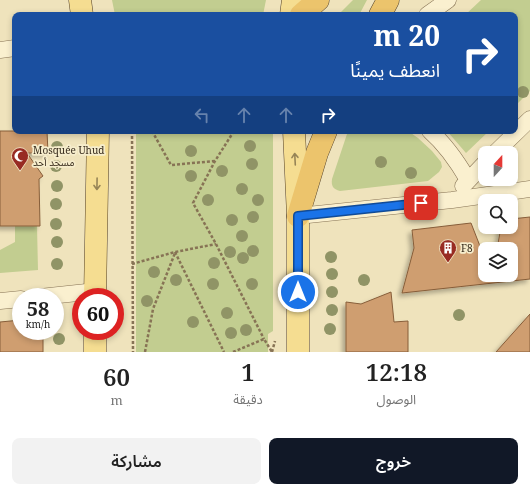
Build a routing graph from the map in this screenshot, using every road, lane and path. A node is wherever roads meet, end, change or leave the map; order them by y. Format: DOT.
graph roads {
  1 [pos="80,0"];
  2 [pos="294,0"];
  3 [pos="318,0"];
  4 [pos="388,0"];
  5 [pos="448,0"];
  6 [pos="82,12"];
  7 [pos="292,12"];
  8 [pos="304,12"];
  9 [pos="382,12"];
  10 [pos="431,12"];
  11 [pos="12,48"];
  12 [pos="0,50"];
  13 [pos="530,119"];
  14 [pos="518,131"];
  15 [pos="98,134"];
  16 [pos="132,134"];
  17 [pos="154,134"];
  18 [pos="232,134"];
  19 [pos="294,134"];
  20 [pos="325,134"];
  21 [pos="433,134"];
  22 [pos="515,134"];
  23 [pos="503,146"];
  24 [pos="215,161"];
  25 [pos="478,170"];
  26 [pos="468,180"];
  27 [pos="530,189"];
  28 [pos="452,200"];
  29 [pos="298,216"];
  30 [pos="216,244"];
  31 [pos="175,252"];
  32 [pos="132,264"];
  33 [pos="95,288"];
  34 [pos="12,300"];
  35 [pos="0,301"];
  36 [pos="264,339"];
  37 [pos="95,340"];
  38 [pos="95,352"];
  39 [pos="133,352"];
  40 [pos="144,352"];
  41 [pos="224,352"];
  42 [pos="233,352"];
  43 [pos="272,352"];
  44 [pos="298,352"];
  1 -- 6 [label="main road"];
  2 -- 7 [label="main road"];
  3 -- 8 [label="highway"];
  4 -- 9 [label="highway"];
  5 -- 10 [label="street"];
  11 -- 12 [label="street"];
  13 -- 14 [label="street"];
  15 -- 33 [label="main road, one-way"];
  16 -- 32 [label="path"];
  17 -- 24 [label="path"];
  18 -- 24 [label="path"];
  29 -- 19 [label="main road, one-way"];
  20 -- 29 [label="highway"];
  21 -- 26 [label="street"];
  22 -- 23 [label="street"];
  24 -- 30 [label="path"];
  25 -- 26 [label="street"];
  26 -- 28 [label="street"];
  27 -- 28 [label="street"];
  28 -- 29 [label="street"];
  29 -- 44 [label="main road"];
  30 -- 31 [label="path"];
  30 -- 36 [label="path"];
  31 -- 32 [label="path"];
  31 -- 40 [label="path"];
  31 -- 41 [label="path"];
  32 -- 39 [label="path"];
  34 -- 35 [label="street"];
  36 -- 42 [label="path"];
  36 -- 43 [label="path"];
  37 -- 38 [label="main road"];
}
